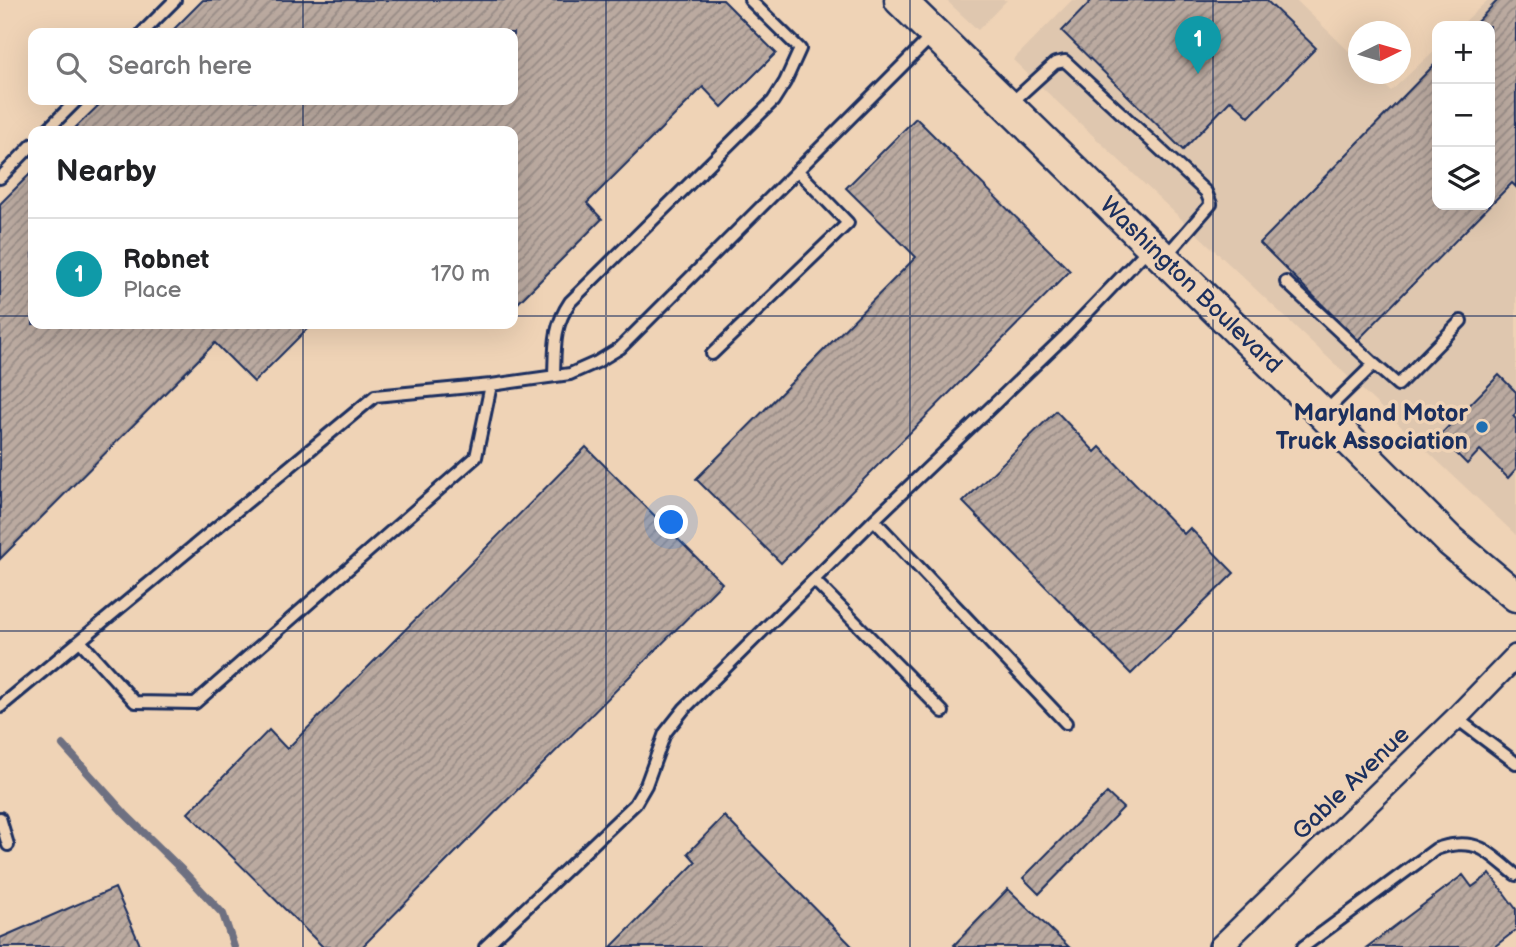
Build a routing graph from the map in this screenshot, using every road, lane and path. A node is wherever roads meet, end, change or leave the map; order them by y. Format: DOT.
graph roads {
  1 [pos="175,0"];
  2 [pos="750,0"];
  3 [pos="900,0"];
  4 [pos="147,28"];
  5 [pos="934,34"];
  6 [pos="72,105"];
  7 [pos="1008,106"];
  8 [pos="51,126"];
  9 [pos="28,149"];
  10 [pos="798,171"];
  11 [pos="0,178"];
  12 [pos="1157,252"];
  13 [pos="1286,282"];
  14 [pos="1461,321"];
  15 [pos="712,354"];
  16 [pos="1374,364"];
  17 [pos="554,376"];
  18 [pos="491,385"];
  19 [pos="1324,414"];
  20 [pos="874,520"];
  21 [pos="814,580"];
  22 [pos="1516,596"];
  23 [pos="80,641"];
  24 [pos="1516,656"];
  25 [pos="0,707"];
  26 [pos="943,712"];
  27 [pos="1456,718"];
  28 [pos="1066,723"];
  29 [pos="1516,763"];
  30 [pos="0,818"];
  31 [pos="8,845"];
  32 [pos="1516,875"];
  33 [pos="485,947"];
  34 [pos="1220,947"];
  35 [pos="1303,947"];
  1 -- 4 [label="lane"];
  2 -- 17 [label="lane"];
  3 -- 5 [label="main road, Washington Boulevard"];
  5 -- 7 [label="main road, Washington Boulevard"];
  5 -- 10 [label="lane"];
  6 -- 8 [label="lane"];
  7 -- 12 [label="main road, Washington Boulevard"];
  7 -- 12 [label="lane"];
  9 -- 11 [label="lane"];
  10 -- 15 [label="lane"];
  10 -- 17 [label="lane"];
  12 -- 19 [label="main road, Washington Boulevard"];
  12 -- 20 [label="lane"];
  13 -- 16 [label="lane"];
  14 -- 16 [label="lane"];
  16 -- 19 [label="lane"];
  17 -- 18 [label="lane"];
  18 -- 23 [label="lane"];
  18 -- 23 [label="lane"];
  19 -- 22 [label="main road, Washington Boulevard"];
  20 -- 21 [label="lane"];
  20 -- 28 [label="lane"];
  21 -- 26 [label="lane"];
  21 -- 33 [label="lane"];
  23 -- 25 [label="lane"];
  24 -- 27 [label="street, Gable Avenue"];
  27 -- 29 [label="lane"];
  27 -- 34 [label="street, Gable Avenue"];
  30 -- 31 [label="lane"];
  32 -- 35 [label="lane"];
}
